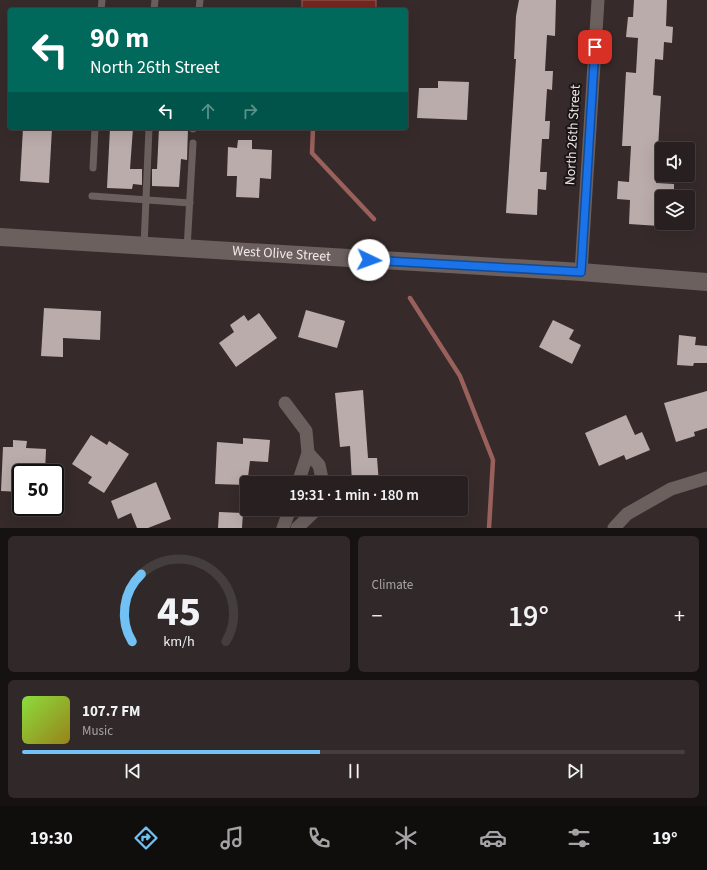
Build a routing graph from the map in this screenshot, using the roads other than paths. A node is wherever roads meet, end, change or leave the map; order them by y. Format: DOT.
graph roads {
  1 [pos="598,0"];
  2 [pos="95,130"];
  3 [pos="149,130"];
  4 [pos="192,143"];
  5 [pos="93,168"];
  6 [pos="92,196"];
  7 [pos="146,200"];
  8 [pos="190,203"];
  9 [pos="0,237"];
  10 [pos="144,246"];
  11 [pos="187,249"];
  12 [pos="581,272"];
  13 [pos="707,282"];
  14 [pos="285,403"];
  15 [pos="308,453"];
  16 [pos="300,476"];
  17 [pos="321,476"];
  18 [pos="707,478"];
  19 [pos="287,516"];
  20 [pos="310,516"];
  21 [pos="283,528"];
  22 [pos="297,528"];
  23 [pos="614,528"];
  1 -- 12 [label="street, North 26th Street"];
  2 -- 5 [label="lane"];
  3 -- 7 [label="lane"];
  4 -- 8 [label="lane"];
  6 -- 7 [label="lane"];
  7 -- 8 [label="lane"];
  7 -- 10 [label="lane"];
  8 -- 11 [label="lane"];
  9 -- 10 [label="main road, West Olive Street"];
  10 -- 11 [label="main road, West Olive Street"];
  11 -- 12 [label="main road, West Olive Street"];
  12 -- 13 [label="main road, West Olive Street"];
  14 -- 15 [label="street"];
  15 -- 16 [label="street"];
  15 -- 17 [label="street"];
  18 -- 23 [label="street"];
  19 -- 21 [label="street"];
  20 -- 22 [label="street"];
}
